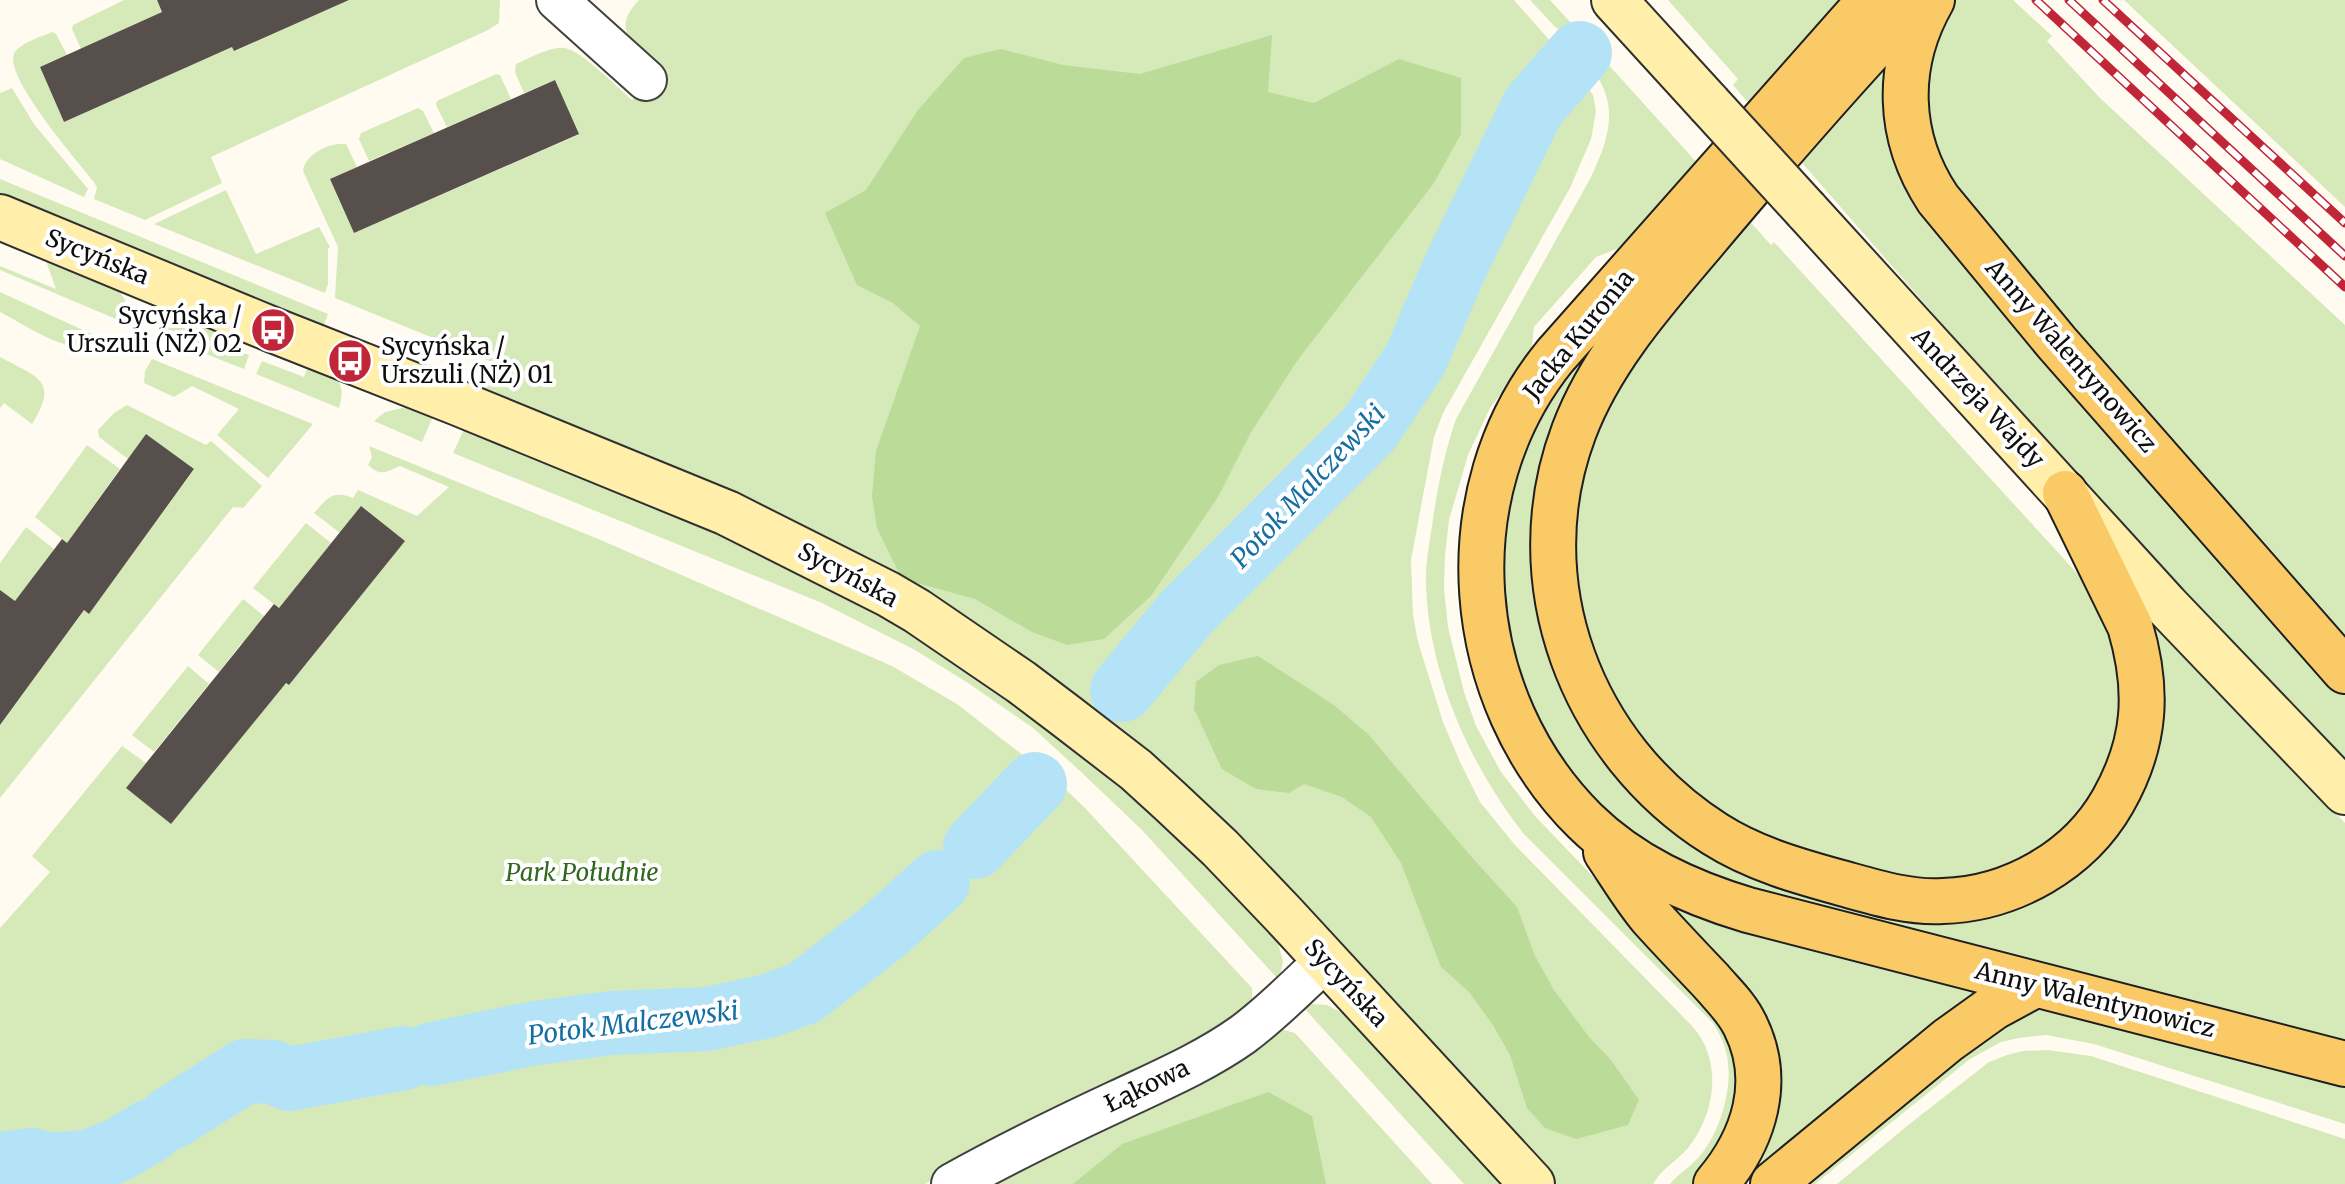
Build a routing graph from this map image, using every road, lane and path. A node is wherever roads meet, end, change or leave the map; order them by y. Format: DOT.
graph roads {
  1 [pos="557,0"];
  2 [pos="1614,0"];
  3 [pos="1870,0"];
  4 [pos="1917,0"];
  5 [pos="1932,0"];
  6 [pos="646,80"];
  7 [pos="0,217"];
  8 [pos="2065,493"];
  9 [pos="2345,671"];
  10 [pos="2345,792"];
  11 [pos="1585,820"];
  12 [pos="1325,961"];
  13 [pos="2035,985"];
  14 [pos="2345,1064"];
  15 [pos="952,1184"];
  16 [pos="1532,1184"];
  17 [pos="1716,1184"];
  18 [pos="1773,1184"];
  1 -- 6 [label="street"];
  2 -- 8 [label="street, Andrzeja Wajdy, bridge"];
  3 -- 11 [label="main road, Jacka Kuronia"];
  4 -- 8 [label="main road"];
  5 -- 9 [label="main road, Anny Walentynowicz"];
  7 -- 12 [label="street, Sycyńska"];
  8 -- 10 [label="street, Andrzeja Wajdy"];
  11 -- 13 [label="main road, Anny Walentynowicz"];
  11 -- 17 [label="main road"];
  12 -- 15 [label="street, Łąkowa"];
  12 -- 16 [label="street, Sycyńska"];
  13 -- 14 [label="main road, Anny Walentynowicz"];
  13 -- 18 [label="main road"];
}
